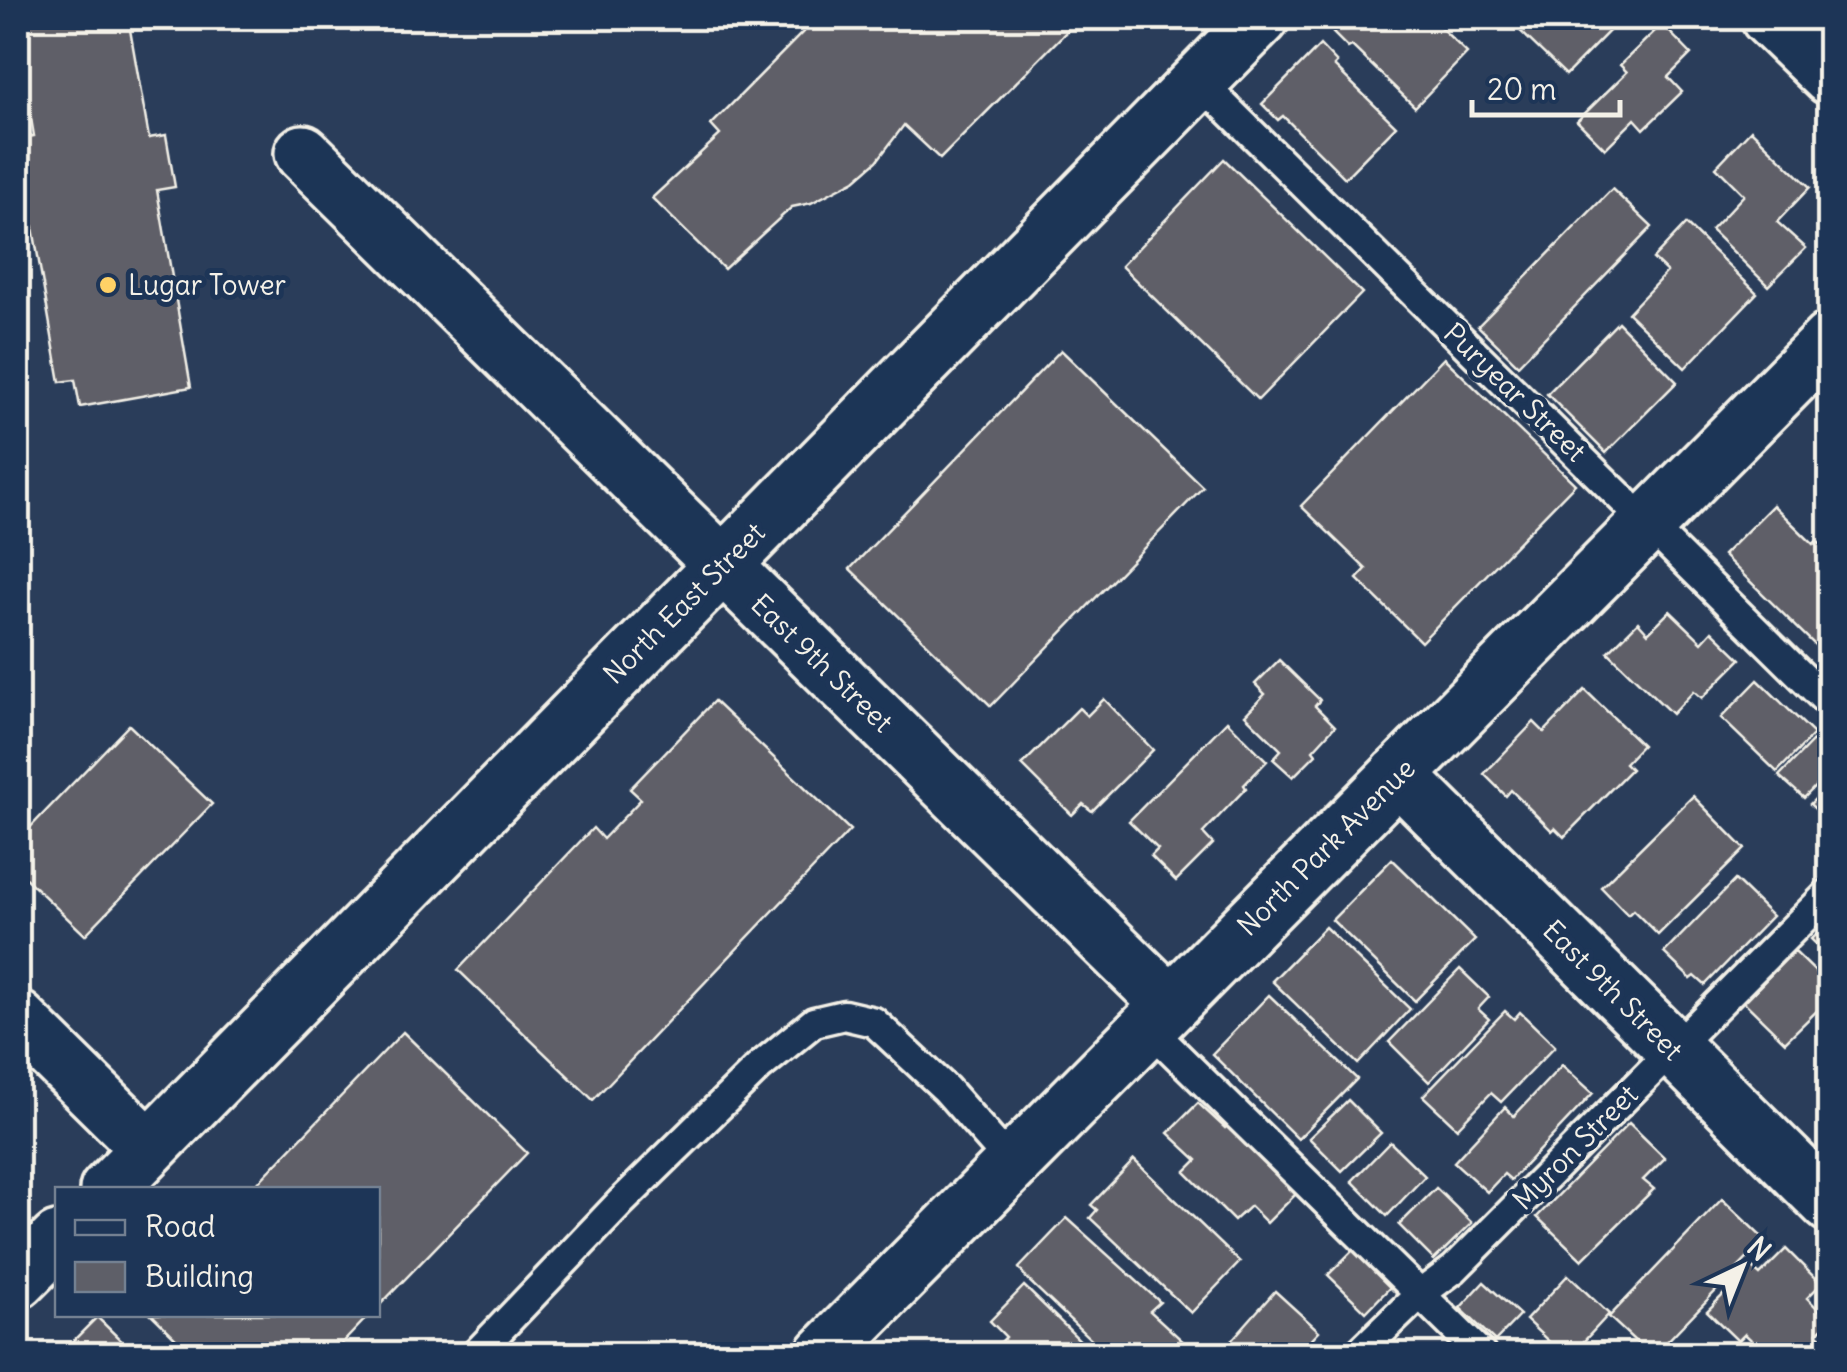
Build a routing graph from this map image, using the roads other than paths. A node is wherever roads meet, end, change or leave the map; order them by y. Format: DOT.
graph roads {
  1 [pos="1261,18"];
  2 [pos="1769,18"];
  3 [pos="1830,78"];
  4 [pos="1200,82"];
  5 [pos="303,153"];
  6 [pos="1830,340"];
  7 [pos="1648,523"];
  8 [pos="722,565"];
  9 [pos="1830,704"];
  10 [pos="1398,775"];
  11 [pos="1830,892"];
  12 [pos="1159,1015"];
  13 [pos="18,1019"];
  14 [pos="1673,1049"];
  15 [pos="149,1148"];
  16 [pos="1012,1164"];
  17 [pos="111,1187"];
  18 [pos="1830,1204"];
  19 [pos="55,1243"];
  20 [pos="18,1280"];
  21 [pos="1419,1294"];
  22 [pos="476,1354"];
  23 [pos="824,1354"];
  24 [pos="1358,1354"];
  25 [pos="1480,1354"];
  1 -- 4 [label="street, North East Street"];
  2 -- 3 [label="street"];
  4 -- 7 [label="lane, Puryear Street"];
  4 -- 8 [label="street, North East Street"];
  5 -- 8 [label="street, East 9th Street"];
  6 -- 7 [label="street, North Park Avenue"];
  7 -- 9 [label="lane, Puryear Street"];
  7 -- 10 [label="street, North Park Avenue"];
  8 -- 12 [label="street, East 9th Street"];
  8 -- 15 [label="street, North East Street"];
  10 -- 12 [label="street, North Park Avenue"];
  10 -- 14 [label="street, East 9th Street"];
  11 -- 14 [label="lane, Myron Street"];
  12 -- 16 [label="street, North Park Avenue"];
  12 -- 21 [label="lane"];
  13 -- 15 [label="street"];
  14 -- 18 [label="street, East 9th Street"];
  14 -- 21 [label="lane, Myron Street"];
  15 -- 17 [label="street, North East Street"];
  16 -- 22 [label="lane"];
  16 -- 23 [label="street, North Park Avenue"];
  19 -- 20 [label="street"];
  21 -- 24 [label="lane, Myron Street"];
  21 -- 25 [label="lane"];
}
